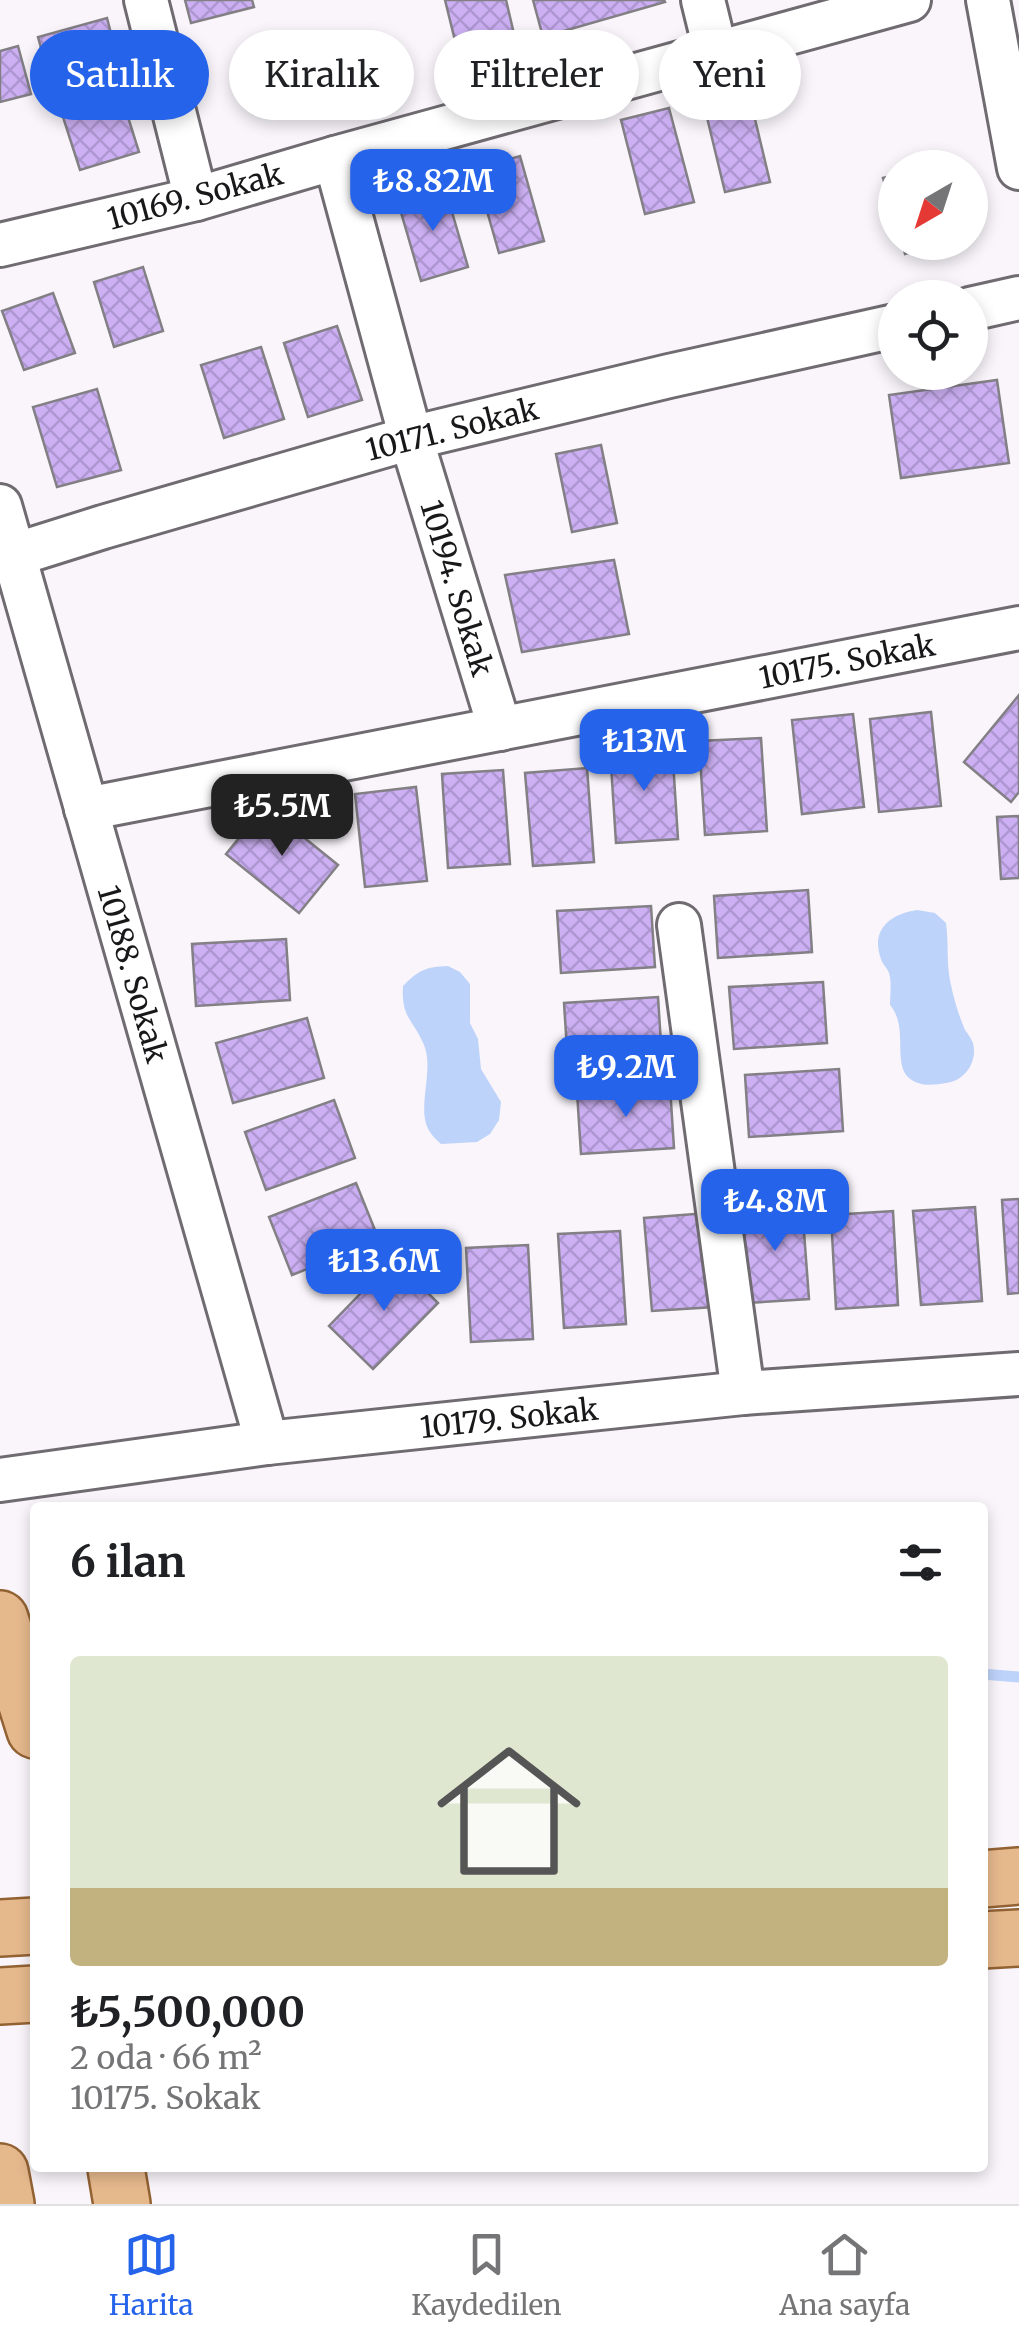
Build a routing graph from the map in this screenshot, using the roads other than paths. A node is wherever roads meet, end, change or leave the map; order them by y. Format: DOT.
graph roads {
  1 [pos="146,0"];
  2 [pos="703,0"];
  3 [pos="909,0"];
  4 [pos="988,0"];
  5 [pos="710,30"];
  6 [pos="798,30"];
  7 [pos="659,68"];
  8 [pos="335,158"];
  9 [pos="1019,168"];
  10 [pos="196,199"];
  11 [pos="0,245"];
  12 [pos="1019,298"];
  13 [pos="988,305"];
  14 [pos="878,330"];
  15 [pos="411,438"];
  16 [pos="0,506"];
  17 [pos="14,555"];
  18 [pos="1019,628"];
  19 [pos="500,729"];
  20 [pos="86,809"];
  21 [pos="678,926"];
  22 [pos="1019,1374"];
  23 [pos="743,1393"];
  24 [pos="266,1443"];
  25 [pos="0,1480"];
  26 [pos="0,1619"];
  27 [pos="30,1714"];
  28 [pos="1019,1876"];
  29 [pos="988,1879"];
  30 [pos="30,1926"];
  31 [pos="0,1928"];
  32 [pos="1019,1938"];
  33 [pos="988,1940"];
  34 [pos="30,1994"];
  35 [pos="0,1996"];
  36 [pos="0,2172"];
  37 [pos="117,2172"];
  38 [pos="136,2172"];
  39 [pos="6,2204"];
  40 [pos="122,2204"];
  41 [pos="132,2204"];
  1 -- 10 [label="street"];
  2 -- 5 [label="street"];
  3 -- 6 [label="street, 10169. Sokak"];
  4 -- 9 [label="street"];
  7 -- 8 [label="street, 10169. Sokak"];
  8 -- 10 [label="street, 10169. Sokak"];
  8 -- 15 [label="street, 10194. Sokak"];
  10 -- 11 [label="street, 10169. Sokak"];
  12 -- 13 [label="street"];
  14 -- 15 [label="street, 10171. Sokak"];
  15 -- 17 [label="street, 10171. Sokak"];
  15 -- 19 [label="street, 10194. Sokak"];
  16 -- 17 [label="street, 10188. Sokak"];
  17 -- 20 [label="street, 10188. Sokak"];
  18 -- 19 [label="street, 10175. Sokak"];
  19 -- 20 [label="street, 10175. Sokak"];
  20 -- 24 [label="street, 10188. Sokak"];
  21 -- 23 [label="street"];
  22 -- 23 [label="street, 10179. Sokak"];
  23 -- 24 [label="street, 10179. Sokak"];
  24 -- 25 [label="street, 10179. Sokak"];
  26 -- 27 [label="main road"];
  28 -- 29 [label="main road"];
  30 -- 31 [label="main road"];
  32 -- 33 [label="main road"];
  34 -- 35 [label="main road"];
  36 -- 39 [label="main road"];
  37 -- 40 [label="main road"];
  38 -- 41 [label="main road"];
}
